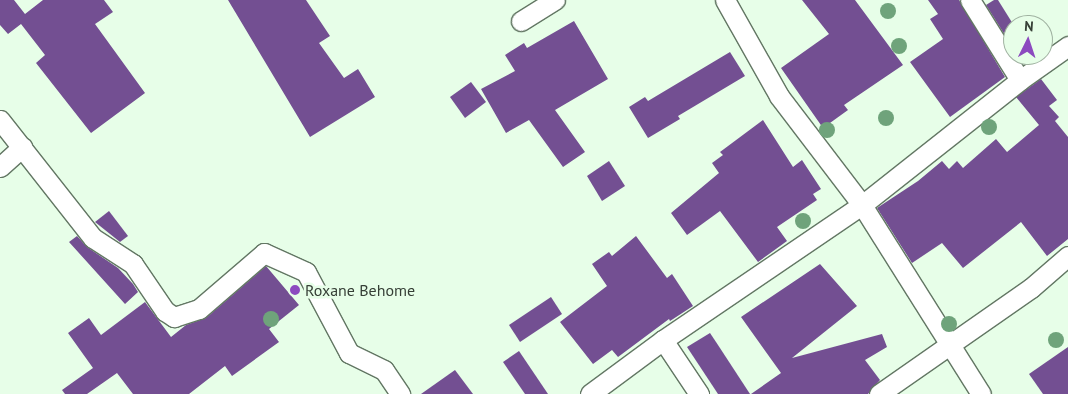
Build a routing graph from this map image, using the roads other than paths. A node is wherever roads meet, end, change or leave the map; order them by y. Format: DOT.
graph roads {
  1 [pos="555,0"];
  2 [pos="725,0"];
  3 [pos="970,0"];
  4 [pos="521,21"];
  5 [pos="1068,46"];
  6 [pos="1020,80"];
  7 [pos="0,120"];
  8 [pos="22,147"];
  9 [pos="0,167"];
  10 [pos="862,205"];
  11 [pos="1068,256"];
  12 [pos="663,340"];
  13 [pos="948,344"];
  14 [pos="400,394"];
  15 [pos="590,394"];
  16 [pos="700,394"];
  17 [pos="879,394"];
  18 [pos="981,394"];
  1 -- 4 [label="street"];
  2 -- 10 [label="street"];
  3 -- 6 [label="street"];
  5 -- 6 [label="street"];
  6 -- 10 [label="street"];
  7 -- 8 [label="street"];
  8 -- 9 [label="street"];
  8 -- 14 [label="street"];
  10 -- 12 [label="street"];
  10 -- 13 [label="street"];
  11 -- 13 [label="street"];
  12 -- 15 [label="street"];
  12 -- 16 [label="street"];
  13 -- 17 [label="street"];
  13 -- 18 [label="street"];
}
